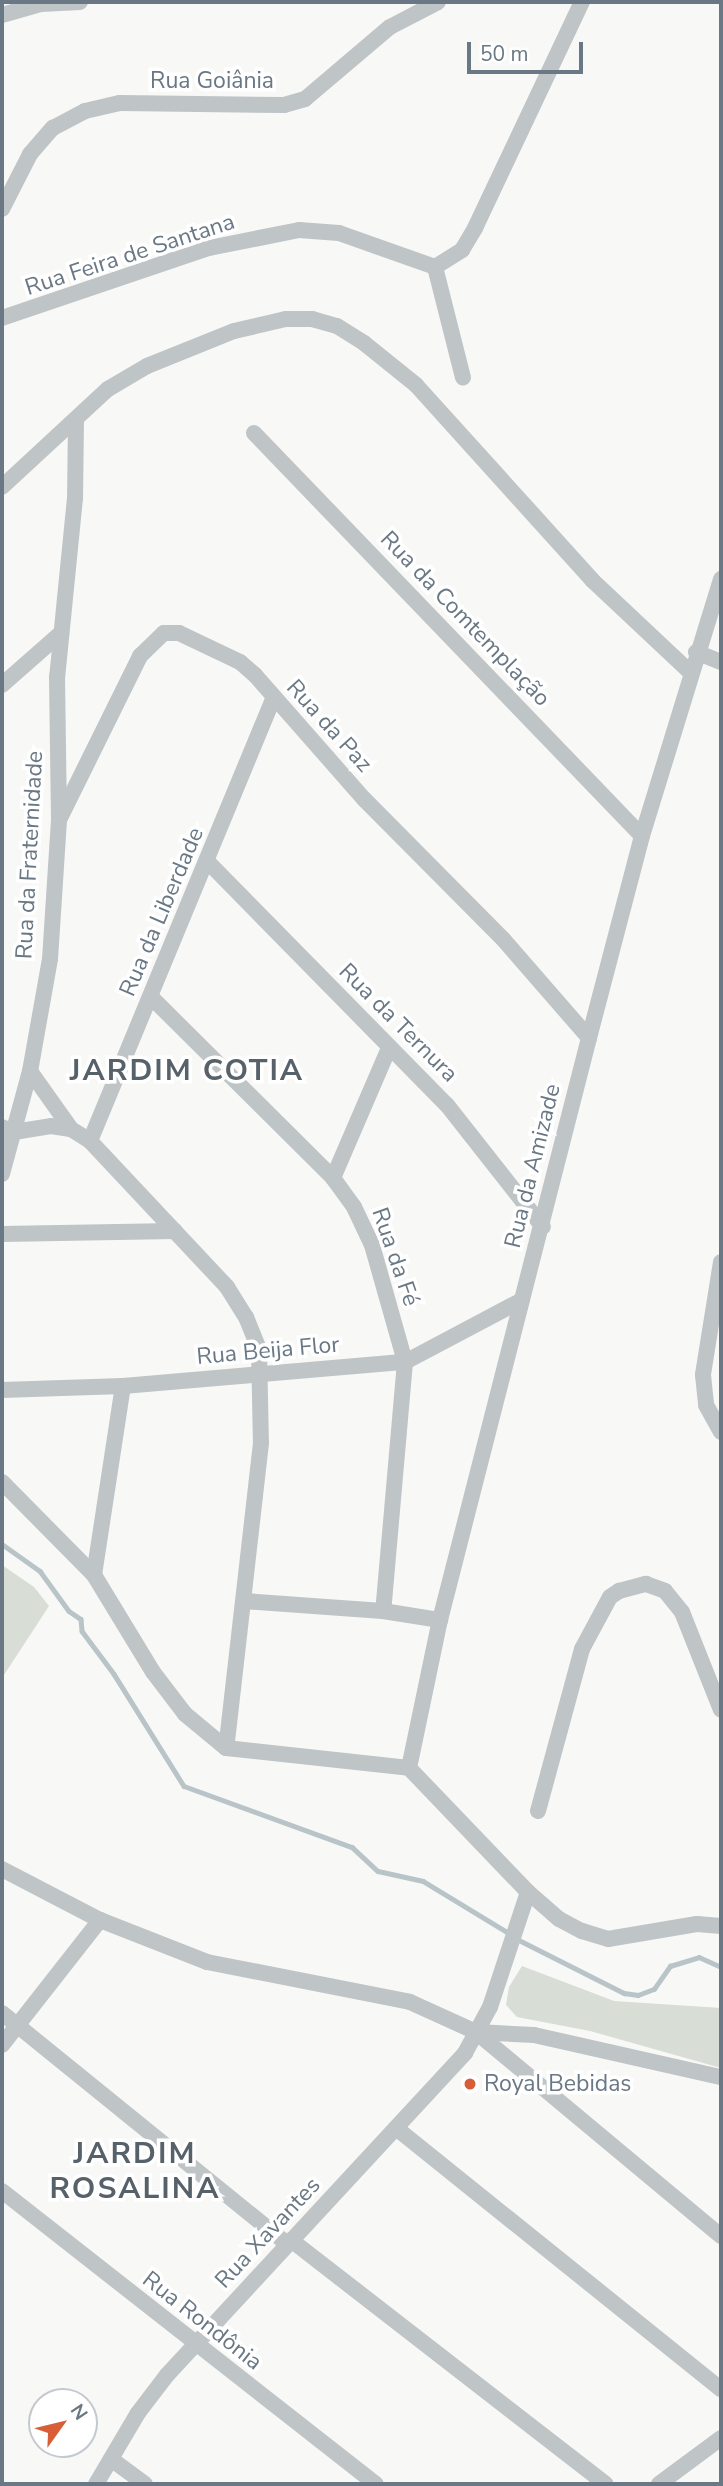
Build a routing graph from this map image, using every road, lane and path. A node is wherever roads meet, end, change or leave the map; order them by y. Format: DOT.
graph roads {
  1 [pos="80,2"];
  2 [pos="438,2"];
  3 [pos="582,2"];
  4 [pos="2,15"];
  5 [pos="2,209"];
  6 [pos="435,267"];
  7 [pos="2,318"];
  8 [pos="463,378"];
  9 [pos="76,419"];
  10 [pos="254,433"];
  11 [pos="2,487"];
  12 [pos="721,579"];
  13 [pos="61,633"];
  14 [pos="696,652"];
  15 [pos="721,662"];
  16 [pos="22,665"];
  17 [pos="690,672"];
  18 [pos="57,677"];
  19 [pos="2,685"];
  20 [pos="273,700"];
  21 [pos="59,820"];
  22 [pos="642,836"];
  23 [pos="209,863"];
  24 [pos="152,997"];
  25 [pos="589,1038"];
  26 [pos="389,1048"];
  27 [pos="30,1071"];
  28 [pos="71,1129"];
  29 [pos="8,1130"];
  30 [pos="90,1141"];
  31 [pos="2,1174"];
  32 [pos="333,1178"];
  33 [pos="543,1227"];
  34 [pos="175,1231"];
  35 [pos="2,1234"];
  36 [pos="721,1262"];
  37 [pos="522,1300"];
  38 [pos="405,1362"];
  39 [pos="263,1374"];
  40 [pos="123,1386"];
  41 [pos="2,1390"];
  42 [pos="721,1432"];
  43 [pos="2,1482"];
  44 [pos="94,1575"];
  45 [pos="244,1601"];
  46 [pos="383,1611"];
  47 [pos="440,1620"];
  48 [pos="721,1710"];
  49 [pos="226,1748"];
  50 [pos="410,1768"];
  51 [pos="538,1811"];
  52 [pos="2,1869"];
  53 [pos="528,1892"];
  54 [pos="100,1920"];
  55 [pos="721,1926"];
  56 [pos="2,2013"];
  57 [pos="16,2024"];
  58 [pos="476,2032"];
  59 [pos="2,2045"];
  60 [pos="721,2077"];
  61 [pos="396,2128"];
  62 [pos="2,2191"];
  63 [pos="721,2236"];
  64 [pos="289,2242"];
  65 [pos="194,2346"];
  66 [pos="721,2389"];
  67 [pos="721,2438"];
  68 [pos="104,2475"];
  69 [pos="145,2484"];
  70 [pos="376,2484"];
  71 [pos="606,2484"];
  72 [pos="659,2484"];
  1 -- 4 [label="street"];
  2 -- 5 [label="street, Rua Goiânia"];
  3 -- 6 [label="street"];
  6 -- 7 [label="street, Rua Feira de Santana"];
  6 -- 8 [label="street"];
  9 -- 11 [label="street"];
  9 -- 13 [label="street, Rua da Fraternidade"];
  9 -- 17 [label="street"];
  10 -- 22 [label="street, Rua da Comtemplação"];
  12 -- 14 [label="street, Rua da Amizade"];
  13 -- 16 [label="street"];
  13 -- 18 [label="street, Rua da Fraternidade"];
  14 -- 15 [label="street"];
  14 -- 17 [label="street, Rua da Amizade"];
  16 -- 18 [label="street"];
  16 -- 19 [label="street"];
  17 -- 22 [label="street, Rua da Amizade"];
  18 -- 21 [label="street, Rua da Fraternidade"];
  20 -- 21 [label="street, Rua da Paz"];
  20 -- 23 [label="street, Rua da Liberdade"];
  20 -- 25 [label="street, Rua da Paz"];
  21 -- 27 [label="street, Rua da Fraternidade"];
  22 -- 25 [label="street, Rua da Amizade"];
  23 -- 24 [label="street, Rua da Liberdade"];
  23 -- 26 [label="street, Rua da Ternura"];
  24 -- 30 [label="street, Rua da Liberdade"];
  24 -- 32 [label="street, Rua da Fé"];
  25 -- 33 [label="street, Rua da Amizade"];
  26 -- 32 [label="street"];
  26 -- 33 [label="street, Rua da Ternura"];
  27 -- 28 [label="street"];
  27 -- 29 [label="street, Rua da Fraternidade"];
  28 -- 29 [label="street"];
  28 -- 30 [label="street"];
  29 -- 31 [label="street, Rua da Fraternidade"];
  30 -- 34 [label="street"];
  32 -- 38 [label="street, Rua da Fé"];
  33 -- 37 [label="street, Rua da Amizade"];
  34 -- 35 [label="street"];
  34 -- 39 [label="street"];
  36 -- 42 [label="street"];
  37 -- 38 [label="street, Rua Beija Flor"];
  37 -- 47 [label="street, Rua da Amizade"];
  38 -- 39 [label="street, Rua Beija Flor"];
  38 -- 46 [label="street, Rua da Fé"];
  39 -- 40 [label="street, Rua Beija Flor"];
  39 -- 45 [label="street"];
  40 -- 41 [label="street, Rua Beija Flor"];
  40 -- 44 [label="street"];
  43 -- 44 [label="street"];
  44 -- 49 [label="street"];
  45 -- 46 [label="street"];
  45 -- 49 [label="street"];
  46 -- 47 [label="street"];
  47 -- 50 [label="street, Rua da Amizade"];
  48 -- 51 [label="street"];
  49 -- 50 [label="street"];
  50 -- 53 [label="street"];
  52 -- 54 [label="street"];
  53 -- 55 [label="street"];
  53 -- 58 [label="street, Rua Xavantes"];
  54 -- 57 [label="street"];
  54 -- 58 [label="street"];
  56 -- 57 [label="street"];
  57 -- 59 [label="street"];
  57 -- 64 [label="street"];
  58 -- 60 [label="street"];
  58 -- 61 [label="street, Rua Xavantes"];
  58 -- 63 [label="street"];
  61 -- 64 [label="street, Rua Xavantes"];
  61 -- 66 [label="street"];
  62 -- 65 [label="street, Rua Rondônia"];
  64 -- 65 [label="street, Rua Xavantes"];
  64 -- 71 [label="street"];
  65 -- 68 [label="street, Rua Xavantes"];
  65 -- 70 [label="street, Rua Rondônia"];
  67 -- 72 [label="street"];
  68 -- 69 [label="street"];
}
